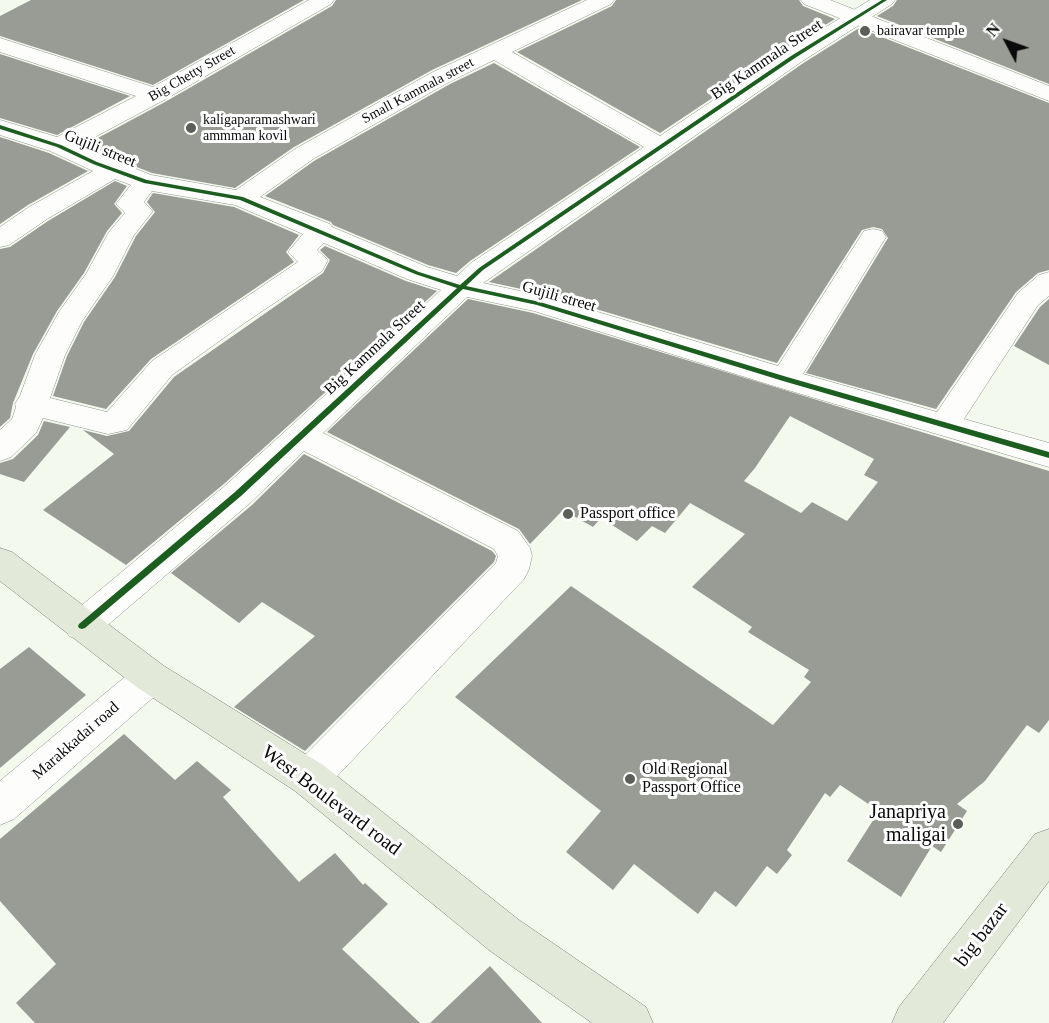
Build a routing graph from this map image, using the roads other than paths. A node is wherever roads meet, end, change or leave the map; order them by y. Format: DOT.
graph roads {
  1 [pos="324,0"];
  2 [pos="604,0"];
  3 [pos="811,0"];
  4 [pos="885,0"];
  5 [pos="857,17"];
  6 [pos="0,45"];
  7 [pos="494,51"];
  8 [pos="1049,94"];
  9 [pos="156,95"];
  10 [pos="0,127"];
  11 [pos="59,146"];
  12 [pos="662,147"];
  13 [pos="112,170"];
  14 [pos="146,182"];
  15 [pos="241,198"];
  16 [pos="321,230"];
  17 [pos="873,237"];
  18 [pos="0,239"];
  19 [pos="1049,281"];
  20 [pos="461,286"];
  21 [pos="785,379"];
  22 [pos="30,404"];
  23 [pos="944,426"];
  24 [pos="301,436"];
  25 [pos="0,449"];
  26 [pos="1049,455"];
  27 [pos="0,562"];
  28 [pos="81,626"];
  29 [pos="151,677"];
  30 [pos="309,778"];
  31 [pos="0,806"];
  32 [pos="1049,848"];
  33 [pos="630,1023"];
  34 [pos="915,1023"];
  1 -- 9 [label="street, Big Chetty Street"];
  2 -- 7 [label="street, Small Kammala street"];
  3 -- 5 [label="street"];
  4 -- 5 [label="street, Big Kammala Street"];
  5 -- 8 [label="street"];
  5 -- 12 [label="street, Big Kammala Street"];
  6 -- 9 [label="street"];
  7 -- 12 [label="street"];
  7 -- 15 [label="street, Small Kammala street"];
  9 -- 11 [label="street, Big Chetty Street"];
  10 -- 11 [label="street, Gujili street"];
  11 -- 13 [label="street, Gujili street"];
  12 -- 20 [label="street, Big Kammala Street"];
  13 -- 14 [label="street, Gujili street"];
  13 -- 18 [label="street"];
  14 -- 15 [label="street, Gujili street"];
  14 -- 22 [label="street"];
  15 -- 16 [label="street, Gujili street"];
  16 -- 20 [label="street, Gujili street"];
  16 -- 22 [label="street"];
  17 -- 21 [label="street"];
  19 -- 23 [label="street"];
  20 -- 21 [label="street, Gujili street"];
  20 -- 24 [label="street, Big Kammala Street"];
  21 -- 23 [label="street, Gujili street"];
  22 -- 25 [label="street"];
  23 -- 26 [label="street, Gujili street"];
  24 -- 28 [label="street, Big Kammala Street"];
  24 -- 30 [label="street"];
  27 -- 28 [label="main road, West Boulevard road"];
  28 -- 29 [label="main road, West Boulevard road"];
  29 -- 30 [label="main road, West Boulevard road"];
  29 -- 31 [label="street, Marakkadai road"];
  30 -- 33 [label="main road, West Boulevard road"];
  32 -- 34 [label="main road, big bazar"];
}
